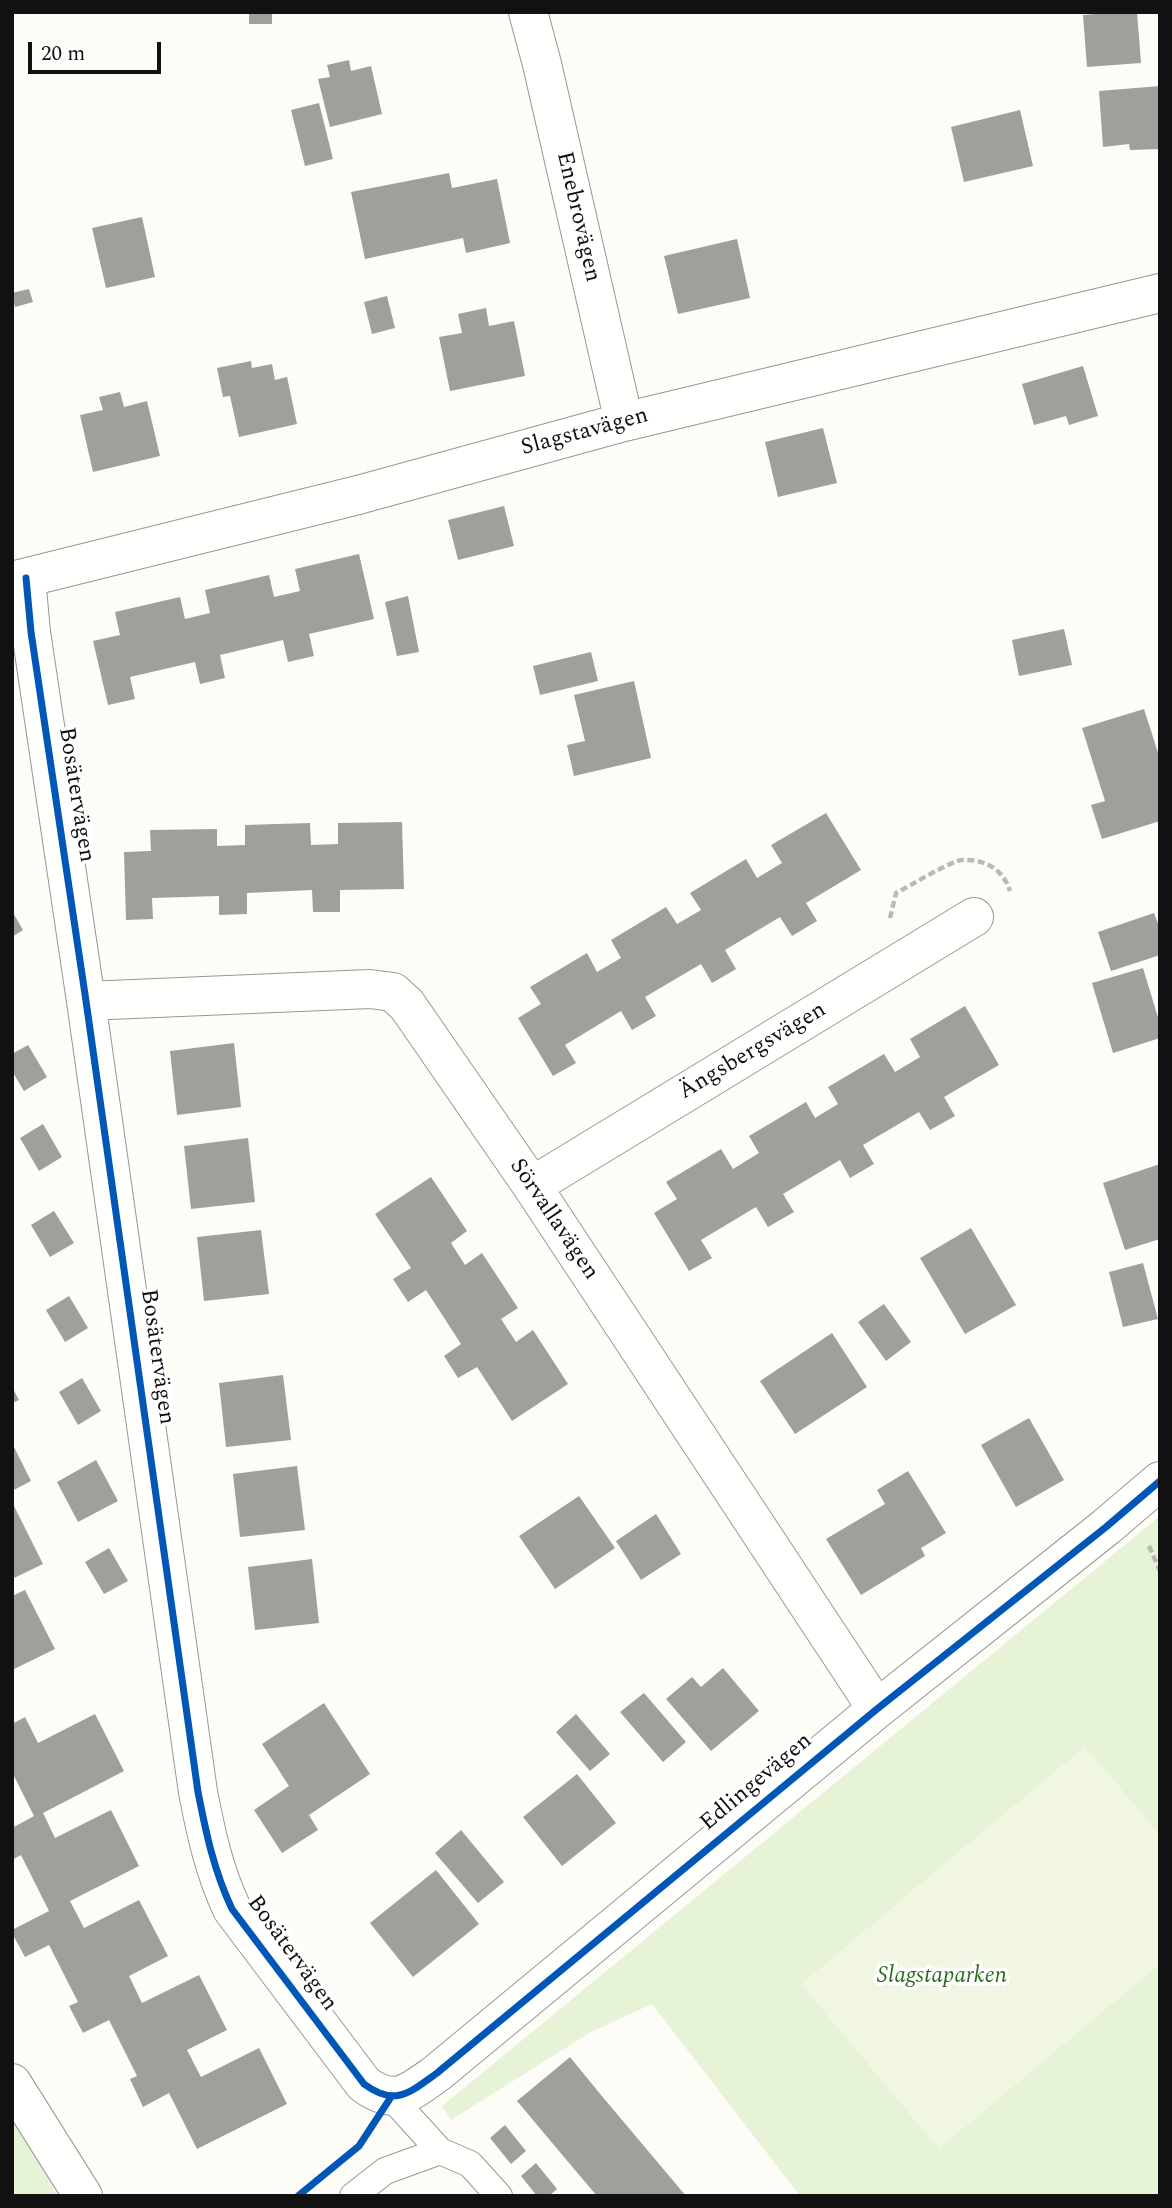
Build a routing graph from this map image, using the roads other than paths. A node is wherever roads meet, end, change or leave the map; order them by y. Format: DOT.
graph roads {
  1 [pos="527,12"];
  2 [pos="1160,293"];
  3 [pos="624,422"];
  4 [pos="19,580"];
  5 [pos="974,917"];
  6 [pos="86,1001"];
  7 [pos="531,1186"];
  8 [pos="1160,1481"];
  9 [pos="877,1709"];
  10 [pos="12,2083"];
  11 [pos="382,2094"];
  12 [pos="440,2151"];
  13 [pos="83,2196"];
  14 [pos="353,2196"];
  15 [pos="499,2196"];
  1 -- 3 [label="street, Enebrovägen"];
  2 -- 3 [label="street, Slagstavägen"];
  3 -- 4 [label="street, Slagstavägen"];
  4 -- 6 [label="street, Bosätervägen"];
  5 -- 7 [label="street, Ängsbergsvägen"];
  6 -- 7 [label="street, Sörvallavägen"];
  6 -- 11 [label="street, Bosätervägen"];
  7 -- 9 [label="street, Sörvallavägen"];
  8 -- 9 [label="street, Edlingevägen"];
  9 -- 11 [label="street, Edlingevägen"];
  10 -- 13 [label="street"];
  11 -- 12 [label="lane"];
  12 -- 14 [label="lane"];
  12 -- 15 [label="lane"];
}
